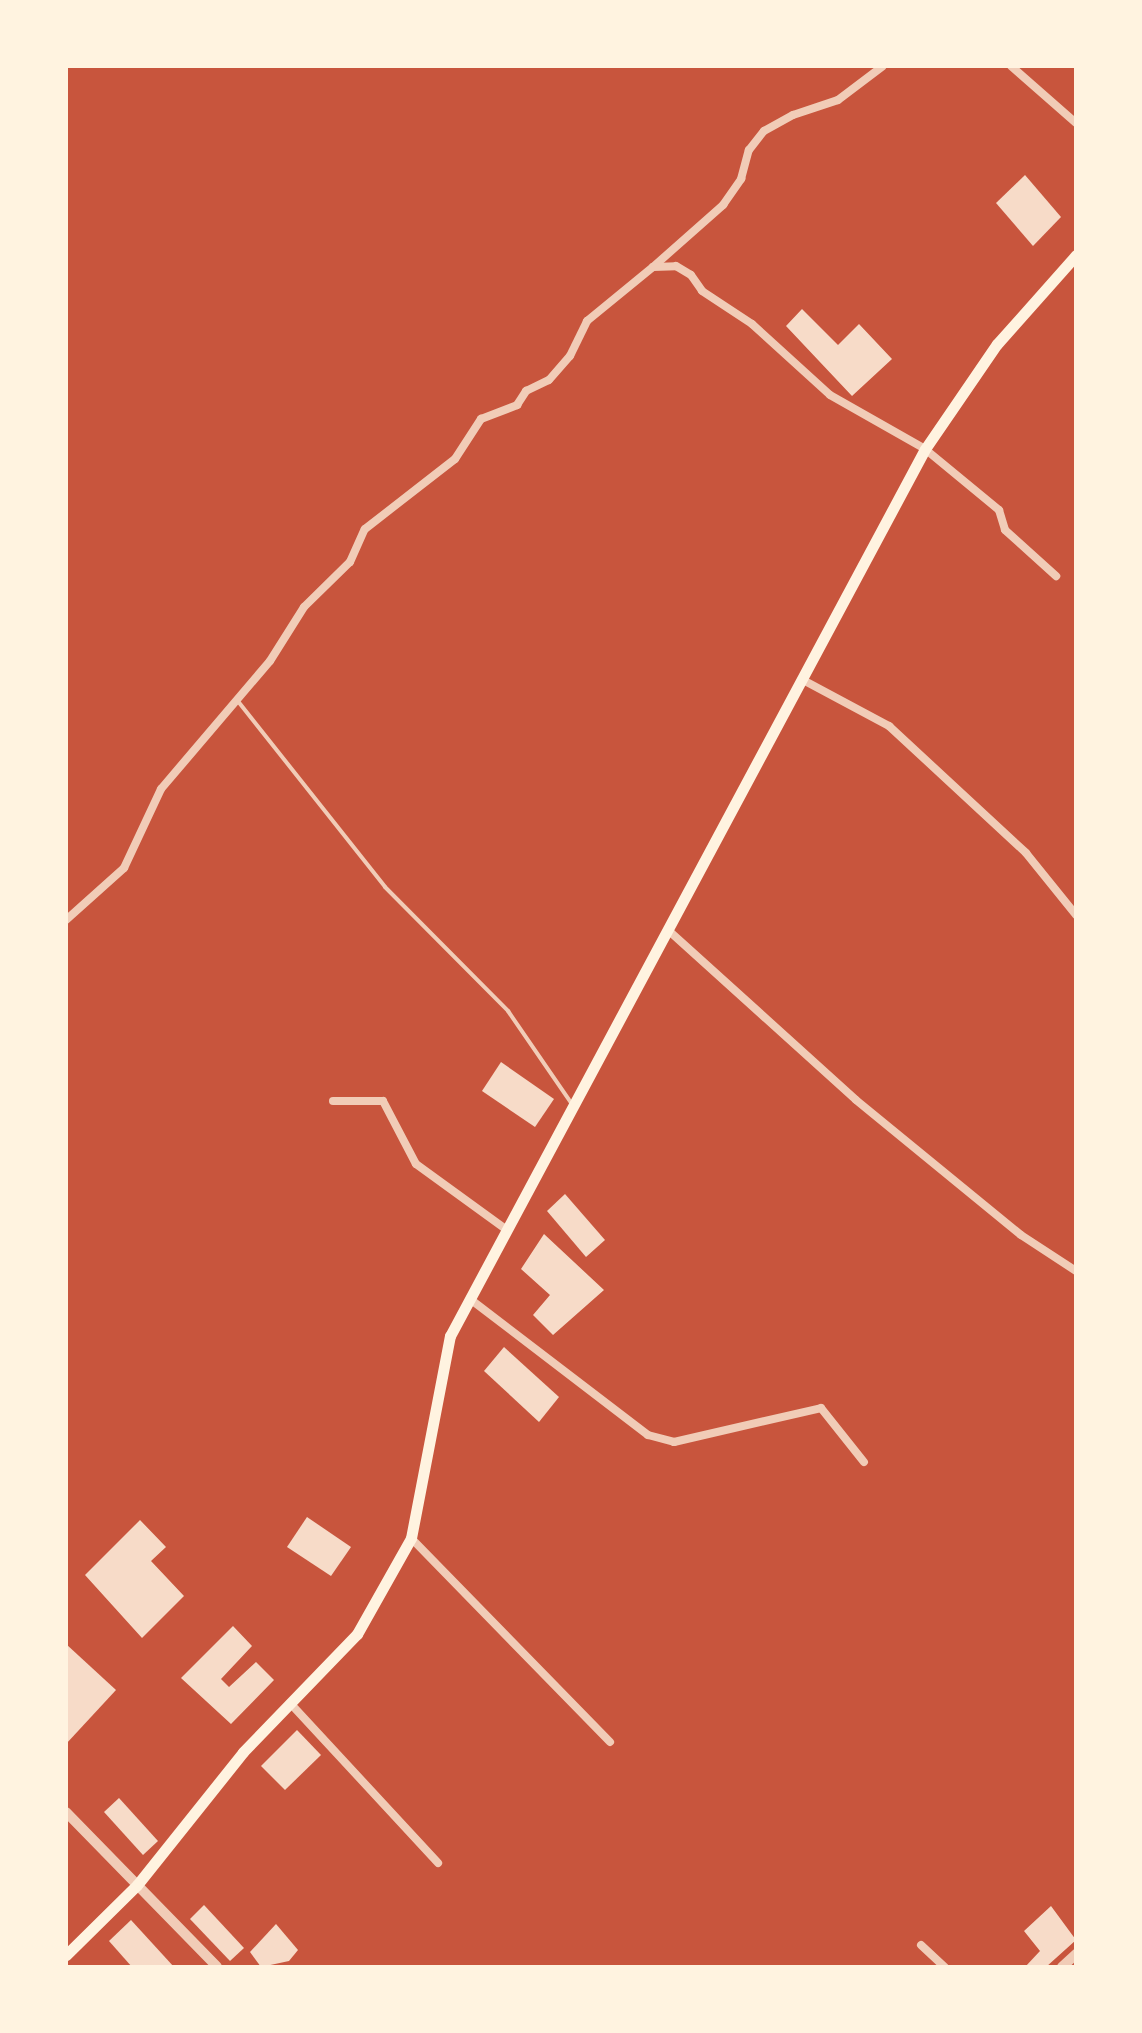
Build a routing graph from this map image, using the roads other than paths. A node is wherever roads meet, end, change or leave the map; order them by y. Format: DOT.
graph roads {
  1 [pos="883,66"];
  2 [pos="1011,66"];
  3 [pos="1076,123"];
  4 [pos="1074,260"];
  5 [pos="653,267"];
  6 [pos="925,449"];
  7 [pos="1056,576"];
  8 [pos="803,680"];
  9 [pos="237,700"];
  10 [pos="1076,915"];
  11 [pos="66,920"];
  12 [pos="668,930"];
  13 [pos="333,1101"];
  14 [pos="574,1106"];
  15 [pos="507,1230"];
  16 [pos="1076,1271"];
  17 [pos="470,1299"];
  18 [pos="864,1462"];
  19 [pos="411,1538"];
  20 [pos="290,1703"];
  21 [pos="610,1742"];
  22 [pos="66,1812"];
  23 [pos="438,1863"];
  24 [pos="137,1885"];
  25 [pos="921,1945"];
  26 [pos="1076,1954"];
  27 [pos="66,1955"];
  28 [pos="217,1967"];
  29 [pos="945,1967"];
  30 [pos="1062,1967"];
  1 -- 5 [label="street"];
  2 -- 3 [label="street"];
  4 -- 6 [label="main road"];
  5 -- 6 [label="street"];
  5 -- 9 [label="street"];
  6 -- 7 [label="street"];
  6 -- 8 [label="main road"];
  8 -- 10 [label="street"];
  8 -- 12 [label="main road"];
  9 -- 11 [label="street"];
  9 -- 14 [label="lane"];
  12 -- 14 [label="main road"];
  12 -- 16 [label="street"];
  13 -- 15 [label="street"];
  14 -- 15 [label="main road"];
  15 -- 17 [label="main road"];
  17 -- 18 [label="street"];
  17 -- 19 [label="main road"];
  19 -- 20 [label="main road"];
  19 -- 21 [label="street"];
  20 -- 23 [label="street"];
  20 -- 24 [label="main road"];
  22 -- 24 [label="street"];
  24 -- 27 [label="main road"];
  24 -- 28 [label="street"];
  25 -- 29 [label="street"];
  26 -- 30 [label="street"];
}
